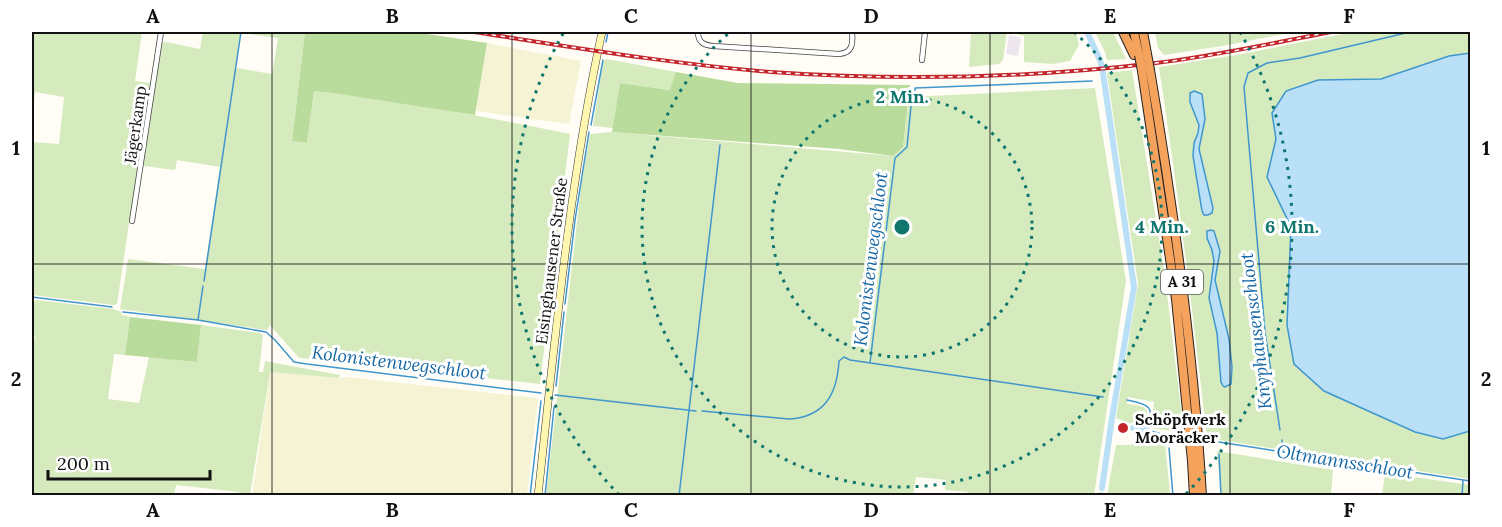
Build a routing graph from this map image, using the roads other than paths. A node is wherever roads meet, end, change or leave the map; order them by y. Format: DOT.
graph roads {
  1 [pos="160,32"];
  2 [pos="602,32"];
  3 [pos="698,32"];
  4 [pos="852,32"];
  5 [pos="925,32"];
  6 [pos="1123,32"];
  7 [pos="1134,32"];
  8 [pos="1143,32"];
  9 [pos="922,60"];
  10 [pos="1142,61"];
  11 [pos="132,222"];
  12 [pos="538,495"];
  13 [pos="1194,495"];
  14 [pos="1203,495"];
  1 -- 11 [label="street, Jägerkamp"];
  2 -- 12 [label="street, Eisinghausener Straße"];
  3 -- 4 [label="street"];
  5 -- 9 [label="street"];
  6 -- 10 [label="highway"];
  7 -- 10 [label="highway, A 31"];
  8 -- 10 [label="highway, A 31"];
  10 -- 13 [label="highway, A 31"];
  10 -- 14 [label="highway, A 31"];
}
